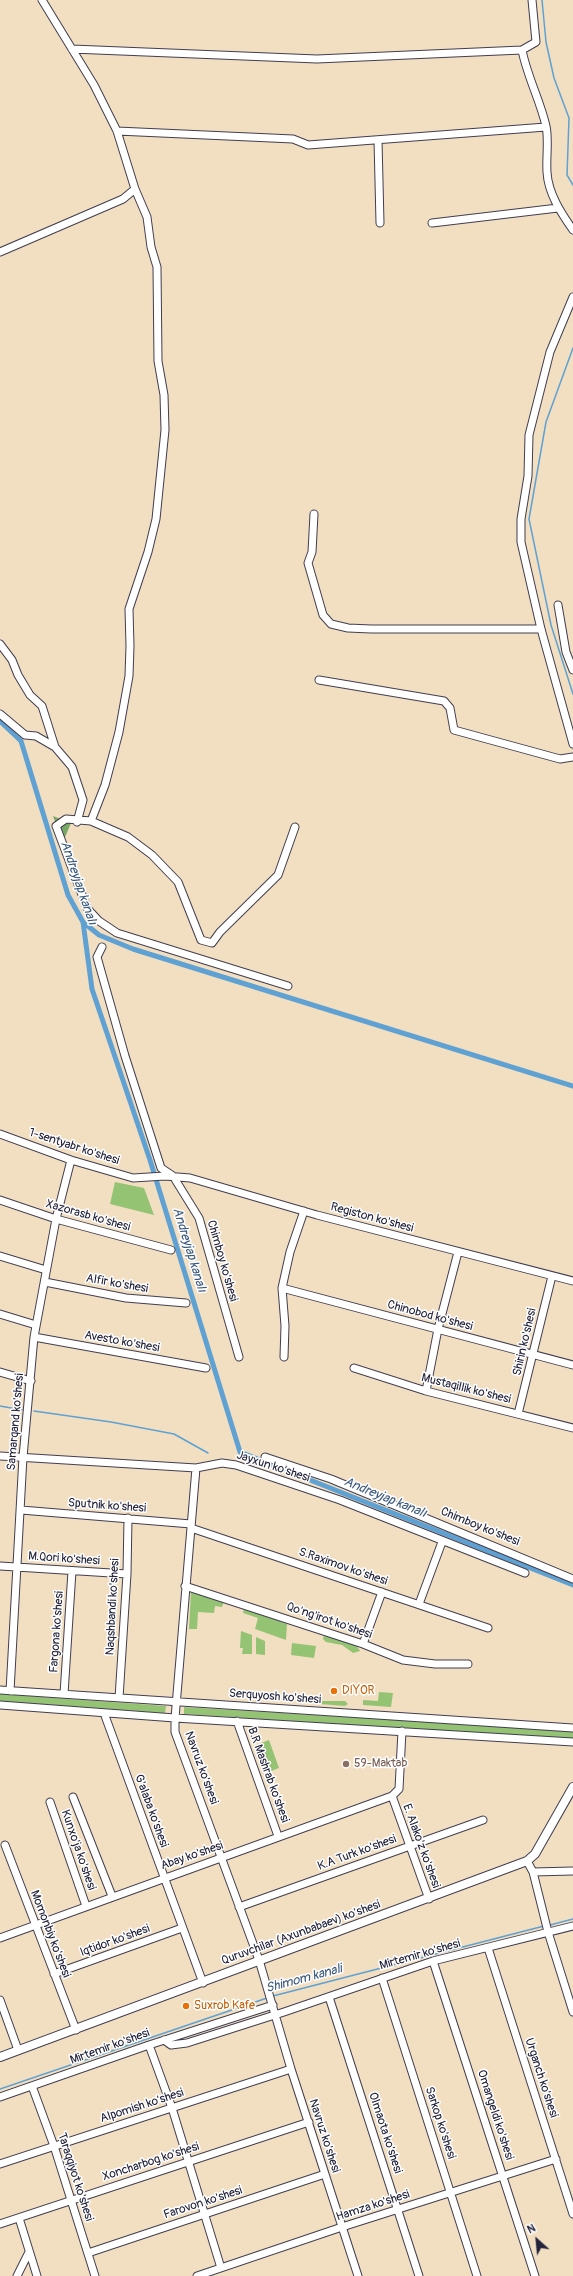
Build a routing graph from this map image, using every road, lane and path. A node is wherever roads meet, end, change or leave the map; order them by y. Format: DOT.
graph roads {
  1 [pos="42,0"];
  2 [pos="532,0"];
  3 [pos="72,49"];
  4 [pos="522,50"];
  5 [pos="546,127"];
  6 [pos="117,131"];
  7 [pos="378,140"];
  8 [pos="135,189"];
  9 [pos="558,208"];
  10 [pos="380,223"];
  11 [pos="432,223"];
  12 [pos="573,230"];
  13 [pos="0,252"];
  14 [pos="573,297"];
  15 [pos="314,514"];
  16 [pos="558,605"];
  17 [pos="541,629"];
  18 [pos="0,644"];
  19 [pos="573,670"];
  20 [pos="320,680"];
  21 [pos="0,714"];
  22 [pos="573,744"];
  23 [pos="55,747"];
  24 [pos="573,757"];
  25 [pos="91,821"];
  26 [pos="77,822"];
  27 [pos="295,827"];
  28 [pos="102,947"];
  29 [pos="288,986"];
  30 [pos="0,1134"];
  31 [pos="71,1160"];
  32 [pos="169,1176"];
  33 [pos="0,1200"];
  34 [pos="304,1211"];
  35 [pos="56,1219"];
  36 [pos="170,1250"];
  37 [pos="458,1252"];
  38 [pos="0,1256"];
  39 [pos="46,1270"];
  40 [pos="552,1276"];
  41 [pos="45,1282"];
  42 [pos="573,1282"];
  43 [pos="282,1288"];
  44 [pos="186,1303"];
  45 [pos="0,1314"];
  46 [pos="36,1325"];
  47 [pos="438,1330"];
  48 [pos="34,1337"];
  49 [pos="534,1354"];
  50 [pos="238,1357"];
  51 [pos="284,1357"];
  52 [pos="573,1365"];
  53 [pos="206,1368"];
  54 [pos="354,1368"];
  55 [pos="0,1372"];
  56 [pos="31,1381"];
  57 [pos="426,1391"];
  58 [pos="518,1414"];
  59 [pos="573,1428"];
  60 [pos="0,1456"];
  61 [pos="23,1457"];
  62 [pos="265,1458"];
  63 [pos="196,1468"];
  64 [pos="21,1510"];
  65 [pos="128,1518"];
  66 [pos="191,1526"];
  67 [pos="442,1542"];
  68 [pos="0,1566"];
  69 [pos="17,1567"];
  70 [pos="72,1571"];
  71 [pos="525,1573"];
  72 [pos="127,1574"];
  73 [pos="573,1579"];
  74 [pos="185,1586"];
  75 [pos="382,1592"];
  76 [pos="419,1604"];
  77 [pos="488,1628"];
  78 [pos="363,1644"];
  79 [pos="468,1664"];
  80 [pos="0,1690"];
  81 [pos="10,1691"];
  82 [pos="64,1694"];
  83 [pos="119,1698"];
  84 [pos="178,1702"];
  85 [pos="0,1705"];
  86 [pos="104,1713"];
  87 [pos="175,1718"];
  88 [pos="237,1722"];
  89 [pos="573,1728"];
  90 [pos="402,1731"];
  91 [pos="573,1742"];
  92 [pos="573,1787"];
  93 [pos="392,1796"];
  94 [pos="73,1797"];
  95 [pos="50,1802"];
  96 [pos="483,1820"];
  97 [pos="278,1836"];
  98 [pos="5,1845"];
  99 [pos="410,1846"];
  100 [pos="222,1857"];
  101 [pos="527,1861"];
  102 [pos="573,1871"];
  103 [pos="533,1872"];
  104 [pos="163,1877"];
  105 [pos="112,1896"];
  106 [pos="428,1899"];
  107 [pos="86,1906"];
  108 [pos="239,1907"];
  109 [pos="34,1925"];
  110 [pos="573,1926"];
  111 [pos="182,1928"];
  112 [pos="548,1932"];
  113 [pos="0,1938"];
  114 [pos="488,1948"];
  115 [pos="259,1960"];
  116 [pos="434,1961"];
  117 [pos="54,1974"];
  118 [pos="382,1978"];
  119 [pos="203,1983"];
  120 [pos="329,1997"];
  121 [pos="0,2000"];
  122 [pos="273,2004"];
  123 [pos="573,2012"];
  124 [pos="276,2015"];
  125 [pos="76,2030"];
  126 [pos="164,2040"];
  127 [pos="149,2045"];
  128 [pos="18,2050"];
  129 [pos="0,2057"];
  130 [pos="291,2069"];
  131 [pos="32,2086"];
  132 [pos="0,2097"];
  133 [pos="172,2108"];
  134 [pos="309,2122"];
  135 [pos="54,2146"];
  136 [pos="556,2159"];
  137 [pos="188,2161"];
  138 [pos="0,2164"];
  139 [pos="325,2174"];
  140 [pos="503,2176"];
  141 [pos="451,2192"];
  142 [pos="71,2201"];
  143 [pos="398,2209"];
  144 [pos="205,2214"];
  145 [pos="573,2214"];
  146 [pos="19,2218"];
  147 [pos="0,2224"];
  148 [pos="342,2227"];
  149 [pos="29,2252"];
  150 [pos="88,2252"];
  151 [pos="221,2268"];
  152 [pos="17,2276"];
  153 [pos="37,2276"];
  154 [pos="95,2276"];
  155 [pos="197,2276"];
  156 [pos="358,2276"];
  157 [pos="419,2276"];
  158 [pos="478,2276"];
  159 [pos="535,2276"];
  1 -- 3 [label="street"];
  2 -- 4 [label="street"];
  3 -- 4 [label="street"];
  3 -- 6 [label="street"];
  4 -- 5 [label="street"];
  5 -- 7 [label="street"];
  5 -- 9 [label="street"];
  6 -- 7 [label="street"];
  6 -- 8 [label="street"];
  7 -- 10 [label="street"];
  8 -- 13 [label="street"];
  8 -- 25 [label="street"];
  9 -- 11 [label="street"];
  9 -- 12 [label="street"];
  14 -- 17 [label="street"];
  15 -- 17 [label="street"];
  16 -- 19 [label="street"];
  17 -- 22 [label="street"];
  18 -- 23 [label="street"];
  20 -- 24 [label="street"];
  21 -- 23 [label="street"];
  23 -- 26 [label="street"];
  25 -- 26 [label="street"];
  25 -- 27 [label="street"];
  26 -- 29 [label="street"];
  28 -- 32 [label="street, Chimboy ko'shesi"];
  30 -- 31 [label="street, 1-sentyabr ko'shesi"];
  31 -- 32 [label="street, 1-sentyabr ko'shesi"];
  31 -- 35 [label="street, Samarqand ko'shesi"];
  32 -- 34 [label="street, Registon ko'shesi"];
  32 -- 50 [label="street, Chimboy ko'shesi"];
  33 -- 35 [label="street, Xazorasb ko'shesi"];
  34 -- 37 [label="street, Registon ko'shesi"];
  34 -- 43 [label="street"];
  35 -- 36 [label="street, Xazorasb ko'shesi"];
  35 -- 39 [label="street, Samarqand ko'shesi"];
  37 -- 40 [label="street, Registon ko'shesi"];
  37 -- 47 [label="street"];
  38 -- 39 [label="street"];
  39 -- 41 [label="street, Samarqand ko'shesi"];
  40 -- 42 [label="street, Registon ko'shesi"];
  40 -- 49 [label="street, Shirin ko'shesi"];
  41 -- 44 [label="street, Alfir ko'shesi"];
  41 -- 46 [label="street, Samarqand ko'shesi"];
  43 -- 47 [label="street, Chinobod ko'shesi"];
  43 -- 51 [label="street"];
  45 -- 46 [label="street"];
  46 -- 48 [label="street, Samarqand ko'shesi"];
  47 -- 49 [label="street, Chinobod ko'shesi"];
  47 -- 57 [label="street"];
  48 -- 53 [label="street, Avesto ko'shesi"];
  48 -- 56 [label="street, Samarqand ko'shesi"];
  49 -- 52 [label="street, Chinobod ko'shesi"];
  49 -- 58 [label="street, Shirin ko'shesi"];
  54 -- 57 [label="street, Mustaqillik ko'shesi"];
  55 -- 56 [label="street"];
  56 -- 61 [label="street, Samarqand ko'shesi"];
  57 -- 58 [label="street, Mustaqillik ko'shesi"];
  58 -- 59 [label="street, Mustaqillik ko'shesi"];
  60 -- 61 [label="street, Jayxun ko'shesi"];
  61 -- 63 [label="street, Jayxun ko'shesi"];
  61 -- 64 [label="street, Samarqand ko'shesi"];
  62 -- 73 [label="street, Chimboy ko'shesi"];
  63 -- 66 [label="street, Navruz ko'shesi"];
  63 -- 67 [label="street, Jayxun ko'shesi"];
  64 -- 65 [label="street, Sputnik ko'shesi"];
  64 -- 69 [label="street, Samarqand ko'shesi"];
  65 -- 66 [label="street, Sputnik ko'shesi"];
  65 -- 72 [label="street, Naqshbandi ko'shesi"];
  66 -- 74 [label="street, Navruz ko'shesi"];
  66 -- 75 [label="street, S.Raximov ko'shesi"];
  67 -- 71 [label="street, Jayxun ko'shesi"];
  67 -- 76 [label="street"];
  68 -- 69 [label="street, M.Qori ko'shesi"];
  69 -- 70 [label="street, M.Qori ko'shesi"];
  69 -- 81 [label="street, Samarqand ko'shesi"];
  70 -- 72 [label="street, M.Qori ko'shesi"];
  70 -- 82 [label="street, Fargona ko'shesi"];
  72 -- 83 [label="street, Naqshbandi ko'shesi"];
  74 -- 78 [label="street, Qo'ng'irot ko'shesi"];
  74 -- 84 [label="street, Navruz ko'shesi"];
  75 -- 76 [label="street, S.Raximov ko'shesi"];
  75 -- 78 [label="street"];
  76 -- 77 [label="street, S.Raximov ko'shesi"];
  78 -- 79 [label="street, Qo'ng'irot ko'shesi"];
  80 -- 81 [label="street, Serquyosh ko'shesi"];
  81 -- 82 [label="street, Serquyosh ko'shesi"];
  82 -- 83 [label="street, Serquyosh ko'shesi"];
  83 -- 84 [label="street, Serquyosh ko'shesi"];
  84 -- 87 [label="street, Navruz ko'shesi"];
  84 -- 89 [label="street, Serquyosh ko'shesi"];
  85 -- 86 [label="street"];
  86 -- 87 [label="street"];
  86 -- 104 [label="street, G'alaba ko'shesi"];
  87 -- 88 [label="street"];
  87 -- 100 [label="street, Navruz ko'shesi"];
  88 -- 90 [label="street"];
  88 -- 97 [label="street, B.R Mashrab ko'shesi"];
  90 -- 91 [label="street"];
  90 -- 93 [label="street, E. Alako'z ko'shesi"];
  92 -- 101 [label="main road, Quruvchilar (Axunbabaev) ko'shesi"];
  93 -- 97 [label="street, Abay ko'shesi"];
  93 -- 99 [label="street, E. Alako'z ko'shesi"];
  94 -- 105 [label="street, Kunxo'ja ko'shesi"];
  95 -- 107 [label="street, Kunxo'ja ko'shesi"];
  96 -- 99 [label="street, K.A Turk ko'shesi"];
  97 -- 100 [label="street, Abay ko'shesi"];
  98 -- 109 [label="street, Momonbiy ko'shesi"];
  99 -- 106 [label="street, E. Alako'z ko'shesi"];
  99 -- 108 [label="street, K.A Turk ko'shesi"];
  100 -- 104 [label="street, Abay ko'shesi"];
  100 -- 108 [label="street, Navruz ko'shesi"];
  101 -- 103 [label="street"];
  101 -- 106 [label="main road, Quruvchilar (Axunbabaev) ko'shesi"];
  102 -- 103 [label="street"];
  103 -- 112 [label="street"];
  104 -- 105 [label="street, Abay ko'shesi"];
  104 -- 111 [label="street, G'alaba ko'shesi"];
  105 -- 107 [label="street, Abay ko'shesi"];
  106 -- 115 [label="main road, Quruvchilar (Axunbabaev) ko'shesi"];
  107 -- 109 [label="street, Abay ko'shesi"];
  108 -- 115 [label="street, Navruz ko'shesi"];
  109 -- 113 [label="street, Abay ko'shesi"];
  109 -- 117 [label="street, Momonbiy ko'shesi"];
  110 -- 112 [label="street, Mirtemir ko'shesi"];
  111 -- 117 [label="street, Iqtidor ko'shesi"];
  111 -- 119 [label="street, G'alaba ko'shesi"];
  112 -- 114 [label="street, Mirtemir ko'shesi"];
  112 -- 123 [label="street"];
  114 -- 116 [label="street, Mirtemir ko'shesi"];
  114 -- 136 [label="street, Urganch ko'shesi"];
  115 -- 119 [label="main road, Quruvchilar (Axunbabaev) ko'shesi"];
  115 -- 122 [label="street, Navruz ko'shesi"];
  116 -- 118 [label="street, Mirtemir ko'shesi"];
  116 -- 140 [label="street, Omangeldi ko'shesi"];
  117 -- 125 [label="street, Momonbiy ko'shesi"];
  118 -- 120 [label="street, Mirtemir ko'shesi"];
  118 -- 141 [label="street, Sarkop ko'shesi"];
  119 -- 125 [label="main road, Quruvchilar (Axunbabaev) ko'shesi"];
  120 -- 124 [label="street, Mirtemir ko'shesi"];
  120 -- 143 [label="street, Olmaota ko'shesi"];
  121 -- 128 [label="street"];
  122 -- 124 [label="street, Navruz ko'shesi"];
  122 -- 126 [label="street, Mirtemir ko'shesi"];
  124 -- 126 [label="street, Mirtemir ko'shesi"];
  124 -- 130 [label="street, Navruz ko'shesi"];
  125 -- 128 [label="main road, Quruvchilar (Axunbabaev) ko'shesi"];
  126 -- 127 [label="street, Mirtemir ko'shesi"];
  127 -- 131 [label="street, Mirtemir ko'shesi"];
  127 -- 133 [label="street"];
  128 -- 129 [label="main road, Quruvchilar (Axunbabaev) ko'shesi"];
  130 -- 133 [label="street, Alpomish ko'shesi"];
  130 -- 134 [label="street, Navruz ko'shesi"];
  131 -- 132 [label="street, Mirtemir ko'shesi"];
  131 -- 135 [label="street, Taraqqiyot ko'shesi"];
  133 -- 135 [label="street, Alpomish ko'shesi"];
  133 -- 137 [label="street"];
  134 -- 137 [label="street, Xoncharbog ko'shesi"];
  134 -- 139 [label="street, Navruz ko'shesi"];
  135 -- 138 [label="street, Alpomish ko'shesi"];
  135 -- 142 [label="street, Taraqqiyot ko'shesi"];
  136 -- 140 [label="street, Hamza ko'shesi"];
  136 -- 145 [label="street, Urganch ko'shesi"];
  137 -- 142 [label="street, Xoncharbog ko'shesi"];
  137 -- 144 [label="street"];
  139 -- 144 [label="street, Farovon ko'shesi"];
  139 -- 148 [label="street, Navruz ko'shesi"];
  140 -- 141 [label="street, Hamza ko'shesi"];
  140 -- 159 [label="street, Omangeldi ko'shesi"];
  141 -- 143 [label="street, Hamza ko'shesi"];
  141 -- 158 [label="street, Sarkop ko'shesi"];
  142 -- 146 [label="street, Xoncharbog ko'shesi"];
  142 -- 150 [label="street, Taraqqiyot ko'shesi"];
  143 -- 148 [label="street, Hamza ko'shesi"];
  143 -- 157 [label="street, Olmaota ko'shesi"];
  144 -- 150 [label="street, Farovon ko'shesi"];
  144 -- 151 [label="street"];
  146 -- 147 [label="street, Xoncharbog ko'shesi"];
  146 -- 149 [label="street"];
  148 -- 151 [label="street, Hamza ko'shesi"];
  148 -- 156 [label="street, Navruz ko'shesi"];
  149 -- 152 [label="street"];
  149 -- 153 [label="street"];
  150 -- 154 [label="street, Taraqqiyot ko'shesi"];
  151 -- 155 [label="street, Hamza ko'shesi"];
}
